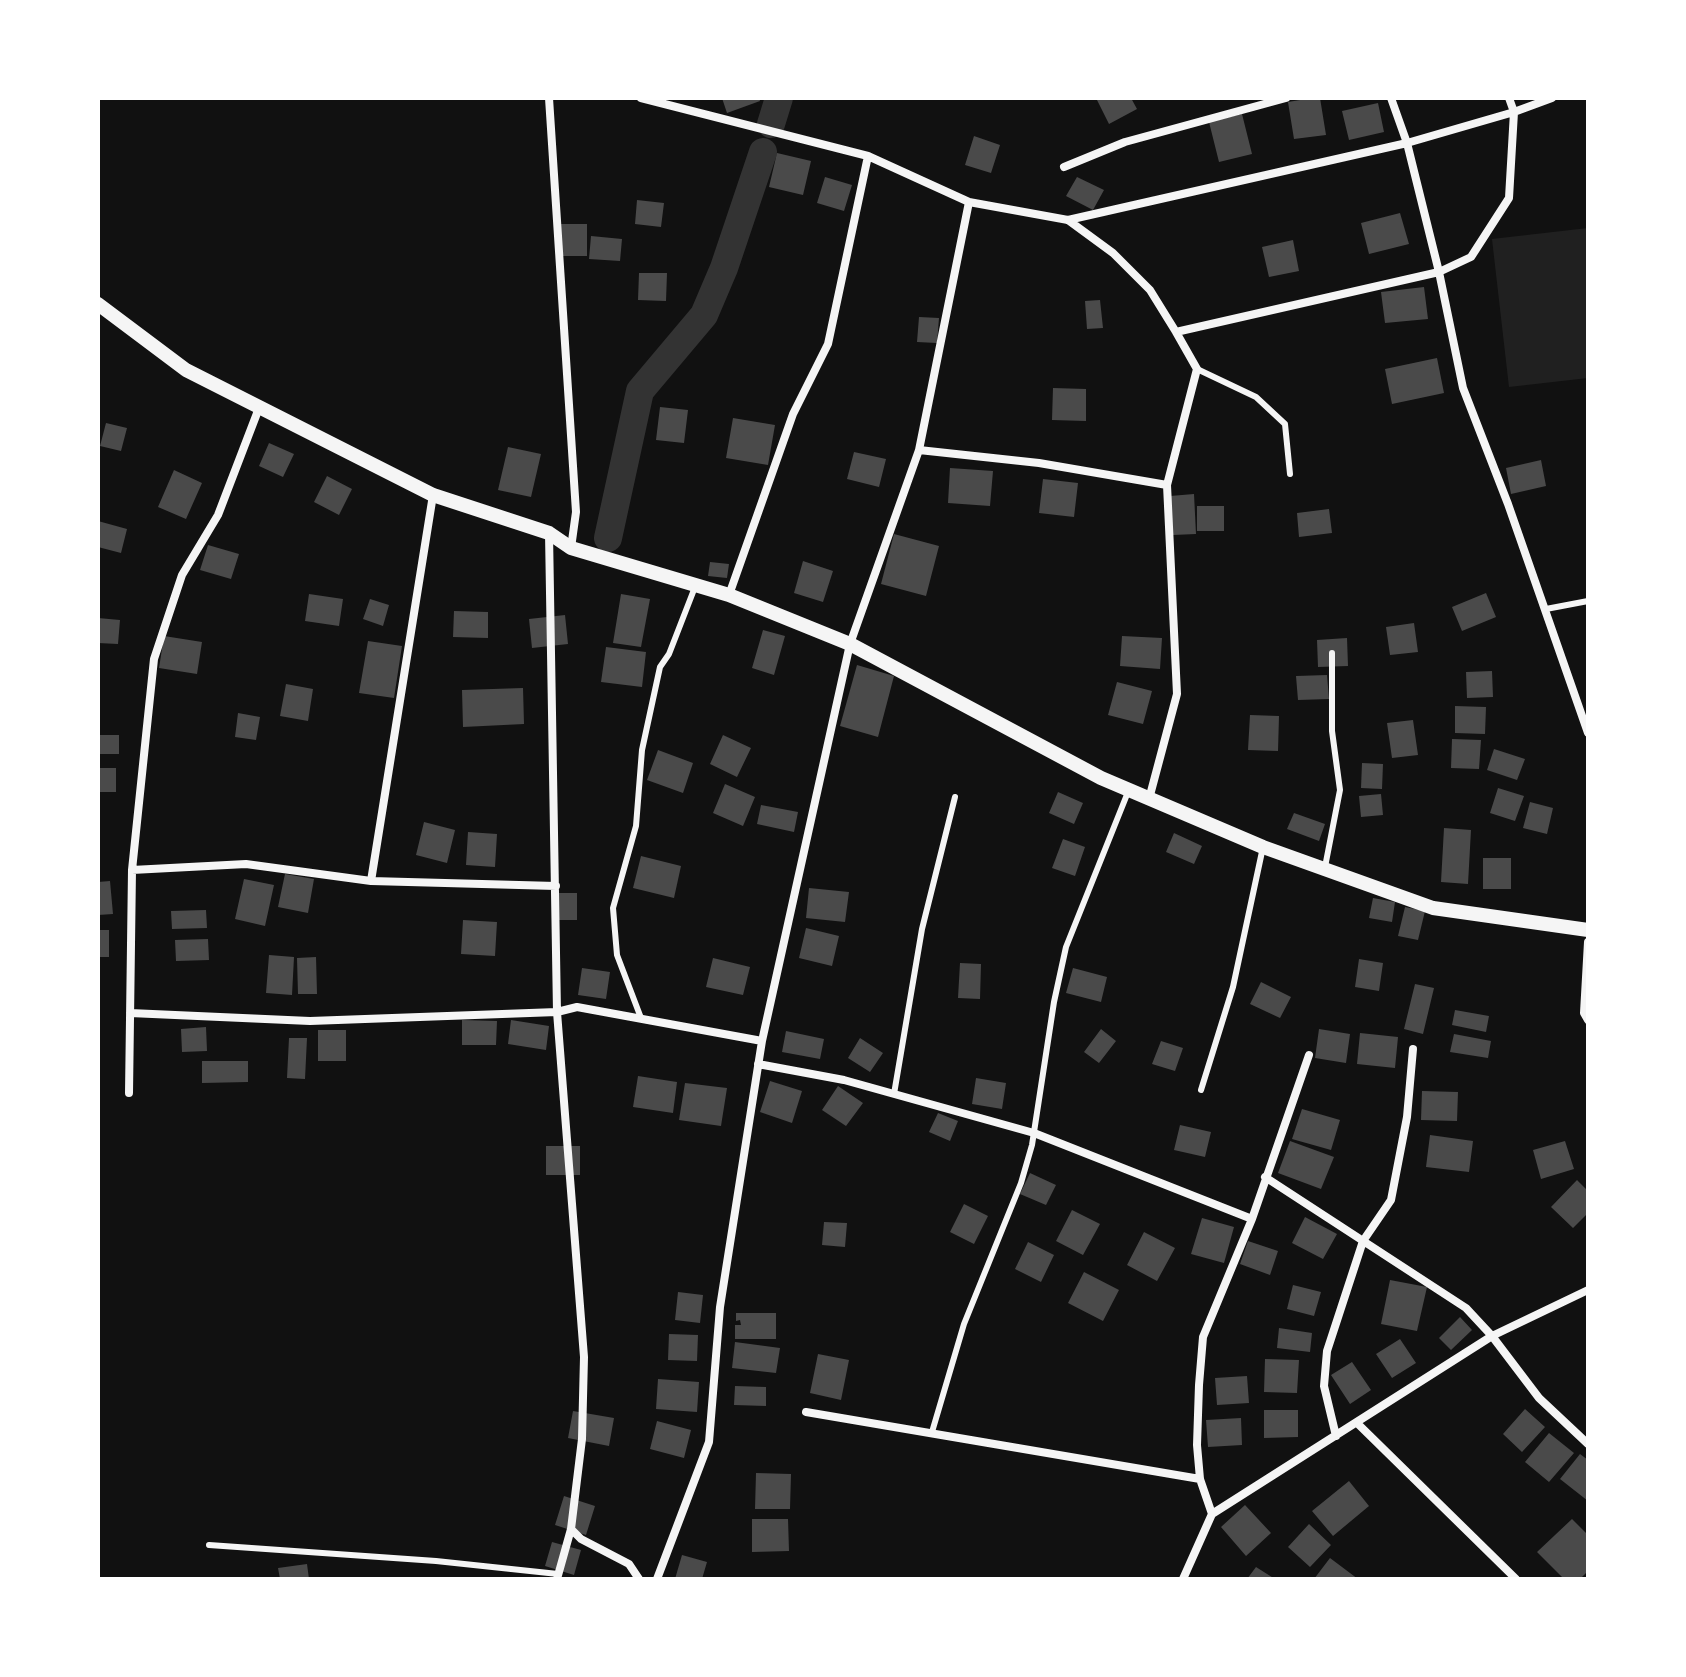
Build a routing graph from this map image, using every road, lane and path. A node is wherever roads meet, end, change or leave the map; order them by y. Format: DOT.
graph roads {
  1 [pos="549,98"];
  2 [pos="641,98"];
  3 [pos="1286,98"];
  4 [pos="1391,98"];
  5 [pos="1509,98"];
  6 [pos="1552,98"];
  7 [pos="1514,112"];
  8 [pos="1407,143"];
  9 [pos="868,156"];
  10 [pos="1064,167"];
  11 [pos="969,202"];
  12 [pos="1068,220"];
  13 [pos="1439,272"];
  14 [pos="98,304"];
  15 [pos="1176,332"];
  16 [pos="1197,369"];
  17 [pos="259,408"];
  18 [pos="919,450"];
  19 [pos="1290,474"];
  20 [pos="1167,485"];
  21 [pos="433,495"];
  22 [pos="549,533"];
  23 [pos="571,548"];
  24 [pos="696,585"];
  25 [pos="729,595"];
  26 [pos="1588,601"];
  27 [pos="1546,609"];
  28 [pos="850,644"];
  29 [pos="1332,653"];
  30 [pos="1588,733"];
  31 [pos="1129,790"];
  32 [pos="955,797"];
  33 [pos="1149,799"];
  34 [pos="1263,847"];
  35 [pos="132,870"];
  36 [pos="1324,870"];
  37 [pos="371,881"];
  38 [pos="556,886"];
  39 [pos="1588,930"];
  40 [pos="1588,942"];
  41 [pos="557,1012"];
  42 [pos="130,1013"];
  43 [pos="641,1018"];
  44 [pos="1588,1020"];
  45 [pos="762,1041"];
  46 [pos="1413,1049"];
  47 [pos="1309,1055"];
  48 [pos="758,1064"];
  49 [pos="1201,1090"];
  50 [pos="129,1093"];
  51 [pos="894,1094"];
  52 [pos="1034,1133"];
  53 [pos="1265,1177"];
  54 [pos="1252,1219"];
  55 [pos="1363,1241"];
  56 [pos="1588,1290"];
  57 [pos="1492,1336"];
  58 [pos="806,1412"];
  59 [pos="1357,1423"];
  60 [pos="932,1432"];
  61 [pos="1336,1436"];
  62 [pos="1588,1444"];
  63 [pos="1200,1479"];
  64 [pos="1212,1514"];
  65 [pos="571,1529"];
  66 [pos="209,1545"];
  67 [pos="558,1576"];
  68 [pos="639,1579"];
  69 [pos="657,1579"];
  70 [pos="1183,1579"];
  71 [pos="1516,1579"];
  1 -- 23 [label="street"];
  2 -- 9 [label="street"];
  3 -- 10 [label="street"];
  4 -- 8 [label="street"];
  5 -- 7 [label="street"];
  6 -- 7 [label="street"];
  7 -- 8 [label="street"];
  7 -- 13 [label="street"];
  8 -- 12 [label="street"];
  8 -- 13 [label="street"];
  9 -- 11 [label="street"];
  9 -- 25 [label="street"];
  11 -- 12 [label="street"];
  11 -- 18 [label="street"];
  12 -- 15 [label="street"];
  13 -- 15 [label="street"];
  13 -- 27 [label="street"];
  14 -- 17 [label="street"];
  15 -- 16 [label="street"];
  16 -- 19 [label="lane"];
  16 -- 20 [label="street"];
  17 -- 21 [label="street"];
  17 -- 35 [label="street"];
  18 -- 20 [label="street"];
  18 -- 28 [label="street"];
  20 -- 33 [label="street"];
  21 -- 22 [label="street"];
  21 -- 37 [label="street"];
  22 -- 23 [label="street"];
  22 -- 38 [label="street"];
  23 -- 24 [label="street"];
  24 -- 25 [label="street"];
  24 -- 43 [label="lane"];
  25 -- 28 [label="street"];
  26 -- 27 [label="lane"];
  27 -- 30 [label="street"];
  28 -- 31 [label="street"];
  28 -- 45 [label="street"];
  29 -- 36 [label="lane"];
  31 -- 33 [label="street"];
  31 -- 52 [label="lane"];
  32 -- 51 [label="lane"];
  33 -- 34 [label="street"];
  34 -- 36 [label="street"];
  34 -- 49 [label="lane"];
  35 -- 37 [label="street"];
  35 -- 42 [label="street"];
  36 -- 39 [label="street"];
  37 -- 38 [label="street"];
  38 -- 41 [label="street"];
  40 -- 44 [label="street"];
  41 -- 42 [label="street"];
  41 -- 43 [label="street"];
  41 -- 65 [label="street"];
  42 -- 50 [label="street"];
  43 -- 45 [label="street"];
  45 -- 48 [label="street"];
  46 -- 55 [label="street"];
  47 -- 53 [label="street"];
  48 -- 51 [label="street"];
  48 -- 69 [label="street"];
  51 -- 52 [label="street"];
  52 -- 54 [label="street"];
  52 -- 60 [label="lane"];
  53 -- 54 [label="street"];
  53 -- 55 [label="street"];
  54 -- 63 [label="street"];
  55 -- 57 [label="street"];
  55 -- 61 [label="street"];
  56 -- 57 [label="street"];
  57 -- 59 [label="street"];
  57 -- 62 [label="street"];
  58 -- 60 [label="street"];
  59 -- 61 [label="street"];
  59 -- 71 [label="street"];
  60 -- 63 [label="street"];
  61 -- 64 [label="street"];
  63 -- 64 [label="street"];
  64 -- 70 [label="street"];
  65 -- 67 [label="street"];
  65 -- 68 [label="street"];
  66 -- 67 [label="lane"];
}
